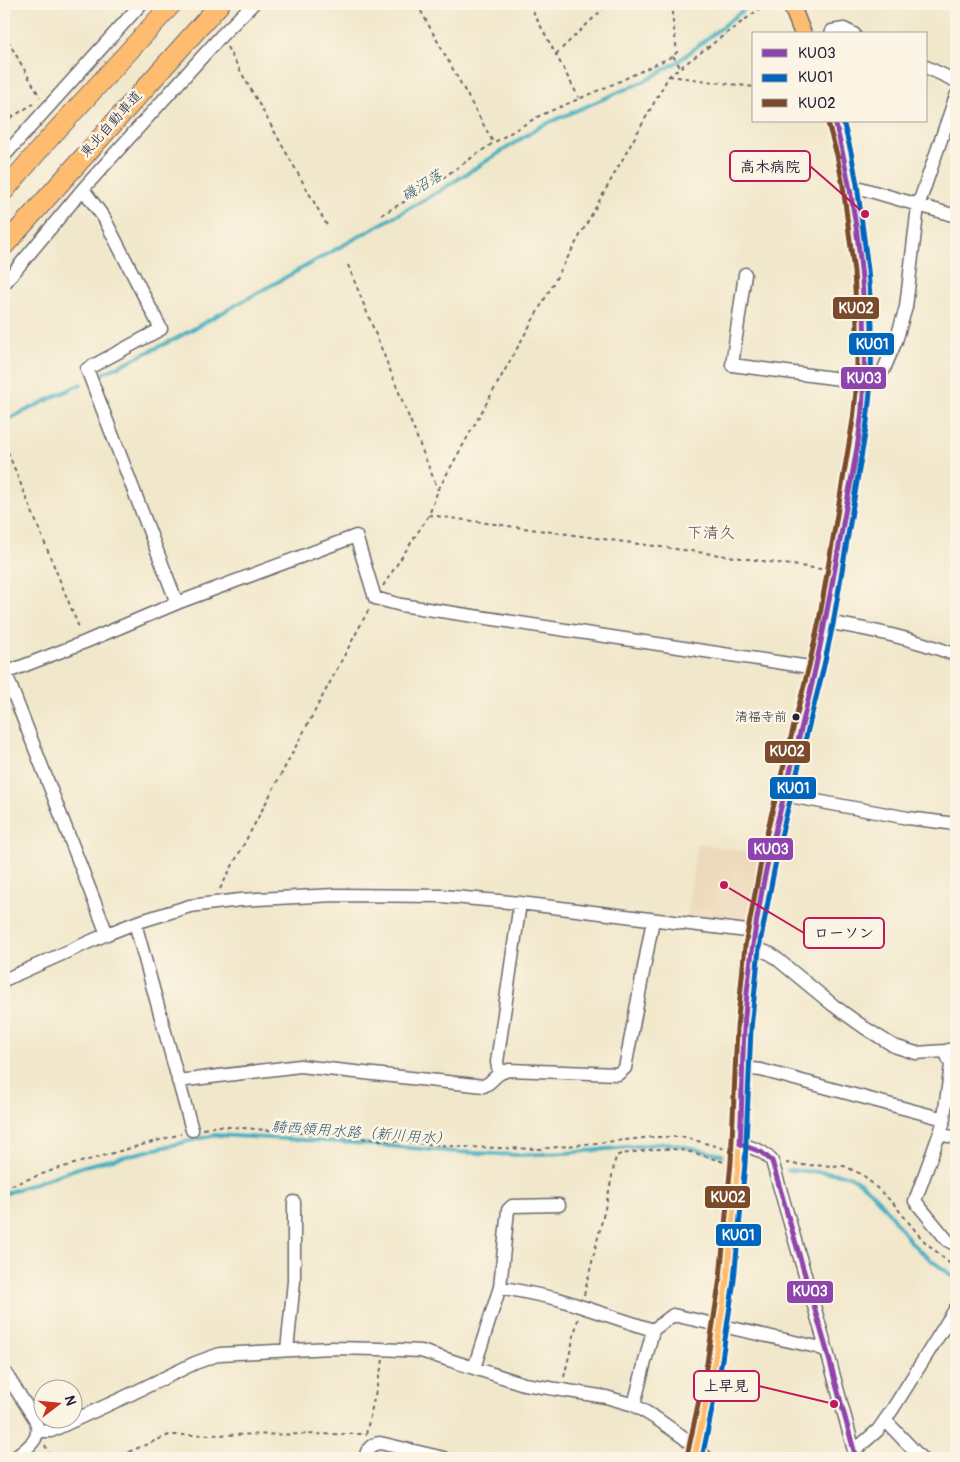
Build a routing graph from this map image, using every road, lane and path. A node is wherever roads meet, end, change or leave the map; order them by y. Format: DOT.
graph roads {
  1 [pos="142,4"];
  2 [pos="172,4"];
  3 [pos="220,4"];
  4 [pos="253,4"];
  5 [pos="418,4"];
  6 [pos="529,4"];
  7 [pos="608,4"];
  8 [pos="682,4"];
  9 [pos="766,4"];
  10 [pos="791,4"];
  11 [pos="802,32"];
  12 [pos="832,32"];
  13 [pos="850,32"];
  14 [pos="4,34"];
  15 [pos="221,36"];
  16 [pos="556,54"];
  17 [pos="673,57"];
  18 [pos="680,66"];
  19 [pos="928,68"];
  20 [pos="669,76"];
  21 [pos="956,81"];
  22 [pos="752,87"];
  23 [pos="956,96"];
  24 [pos="579,98"];
  25 [pos="45,103"];
  26 [pos="4,122"];
  27 [pos="835,122"];
  28 [pos="493,143"];
  29 [pos="4,156"];
  30 [pos="850,185"];
  31 [pos="83,189"];
  32 [pos="4,191"];
  33 [pos="918,206"];
  34 [pos="381,215"];
  35 [pos="956,216"];
  36 [pos="328,227"];
  37 [pos="4,246"];
  38 [pos="348,265"];
  39 [pos="745,274"];
  40 [pos="4,283"];
  41 [pos="864,382"];
  42 [pos="5,445"];
  43 [pos="438,490"];
  44 [pos="429,515"];
  45 [pos="835,571"];
  46 [pos="376,598"];
  47 [pos="177,603"];
  48 [pos="826,622"];
  49 [pos="85,642"];
  50 [pos="956,655"];
  51 [pos="816,668"];
  52 [pos="4,671"];
  53 [pos="784,795"];
  54 [pos="956,824"];
  55 [pos="214,903"];
  56 [pos="520,904"];
  57 [pos="653,920"];
  58 [pos="135,922"];
  59 [pos="107,934"];
  60 [pos="754,939"];
  61 [pos="4,980"];
  62 [pos="951,1049"];
  63 [pos="743,1068"];
  64 [pos="499,1072"];
  65 [pos="178,1080"];
  66 [pos="944,1119"];
  67 [pos="192,1130"];
  68 [pos="940,1134"];
  69 [pos="956,1138"];
  70 [pos="733,1147"];
  71 [pos="726,1162"];
  72 [pos="780,1162"];
  73 [pos="4,1188"];
  74 [pos="294,1202"];
  75 [pos="559,1205"];
  76 [pos="956,1245"];
  77 [pos="956,1269"];
  78 [pos="500,1287"];
  79 [pos="582,1307"];
  80 [pos="956,1308"];
  81 [pos="721,1326"];
  82 [pos="652,1330"];
  83 [pos="287,1350"];
  84 [pos="385,1350"];
  85 [pos="827,1351"];
  86 [pos="474,1368"];
  87 [pos="4,1370"];
  88 [pos="561,1389"];
  89 [pos="634,1405"];
  90 [pos="885,1420"];
  91 [pos="38,1431"];
  92 [pos="371,1439"];
  93 [pos="699,1455"];
  94 [pos="855,1455"];
  95 [pos="15,1458"];
  96 [pos="114,1458"];
  97 [pos="365,1458"];
  98 [pos="444,1458"];
  99 [pos="921,1458"];
  1 -- 25 [label="street"];
  2 -- 32 [label="highway"];
  3 -- 37 [label="highway, 東北自動車道"];
  4 -- 15 [label="street"];
  5 -- 28 [label="path"];
  6 -- 16 [label="path"];
  7 -- 16 [label="path"];
  8 -- 17 [label="path"];
  9 -- 18 [label="path"];
  10 -- 11 [label="main road"];
  12 -- 13 [label="street"];
  14 -- 25 [label="path"];
  15 -- 31 [label="street"];
  15 -- 36 [label="path"];
  16 -- 24 [label="path"];
  17 -- 18 [label="path"];
  17 -- 24 [label="path"];
  18 -- 20 [label="path"];
  19 -- 21 [label="street"];
  20 -- 22 [label="path"];
  20 -- 43 [label="path"];
  23 -- 33 [label="street"];
  24 -- 28 [label="path"];
  25 -- 26 [label="path"];
  25 -- 29 [label="street"];
  27 -- 30 [label="main road"];
  28 -- 34 [label="path"];
  30 -- 33 [label="street"];
  30 -- 41 [label="main road"];
  31 -- 40 [label="street"];
  31 -- 47 [label="street"];
  33 -- 35 [label="street"];
  33 -- 41 [label="street"];
  38 -- 43 [label="path"];
  39 -- 41 [label="street"];
  41 -- 45 [label="main road"];
  42 -- 49 [label="path"];
  43 -- 44 [label="path"];
  44 -- 45 [label="path"];
  44 -- 46 [label="path"];
  45 -- 48 [label="main road"];
  46 -- 47 [label="street"];
  46 -- 51 [label="street"];
  46 -- 55 [label="path"];
  47 -- 49 [label="street"];
  48 -- 50 [label="street"];
  48 -- 51 [label="main road"];
  49 -- 52 [label="street"];
  51 -- 53 [label="main road"];
  52 -- 59 [label="street"];
  53 -- 54 [label="street"];
  53 -- 60 [label="main road"];
  55 -- 56 [label="street"];
  55 -- 58 [label="street"];
  56 -- 57 [label="street"];
  56 -- 64 [label="street"];
  57 -- 60 [label="street"];
  57 -- 64 [label="street"];
  58 -- 59 [label="street"];
  58 -- 65 [label="street"];
  59 -- 61 [label="street"];
  60 -- 62 [label="street"];
  60 -- 63 [label="main road"];
  62 -- 66 [label="street"];
  63 -- 66 [label="street"];
  63 -- 70 [label="main road"];
  64 -- 65 [label="street"];
  65 -- 67 [label="street"];
  66 -- 68 [label="street"];
  67 -- 70 [label="path"];
  67 -- 73 [label="path"];
  68 -- 69 [label="street"];
  68 -- 76 [label="street"];
  70 -- 81 [label="main road"];
  70 -- 85 [label="street"];
  71 -- 79 [label="path"];
  72 -- 77 [label="path"];
  74 -- 83 [label="street"];
  75 -- 78 [label="street"];
  78 -- 79 [label="street"];
  78 -- 86 [label="street"];
  79 -- 82 [label="street"];
  79 -- 88 [label="path"];
  80 -- 90 [label="street"];
  81 -- 82 [label="street"];
  81 -- 85 [label="street"];
  81 -- 93 [label="main road"];
  82 -- 89 [label="street"];
  83 -- 84 [label="street"];
  83 -- 91 [label="street"];
  84 -- 86 [label="street"];
  84 -- 92 [label="path"];
  85 -- 94 [label="street"];
  86 -- 88 [label="street"];
  87 -- 91 [label="street"];
  88 -- 89 [label="street"];
  89 -- 93 [label="street"];
  90 -- 94 [label="street"];
  90 -- 99 [label="street"];
  91 -- 95 [label="street"];
  92 -- 96 [label="path"];
  92 -- 97 [label="street"];
  92 -- 98 [label="street"];
}
